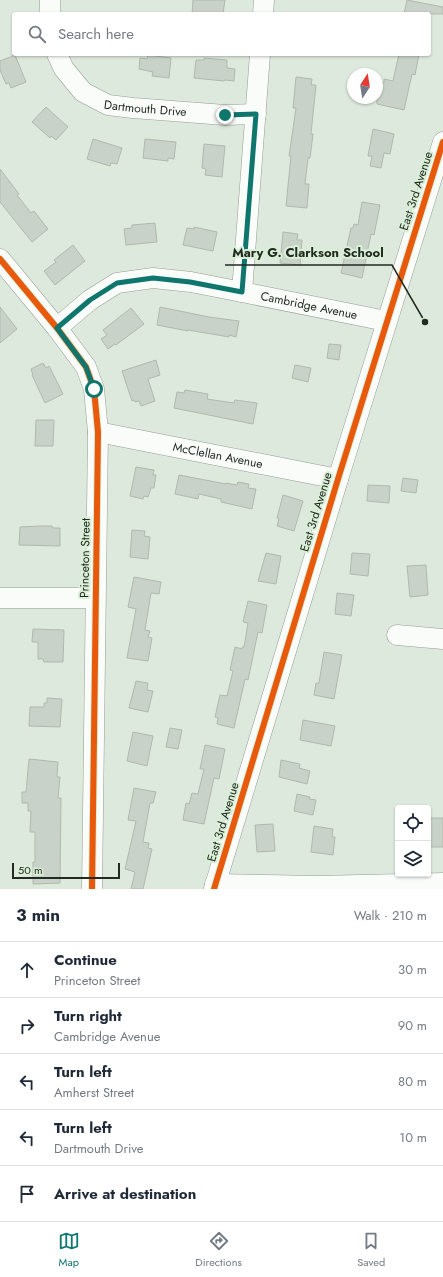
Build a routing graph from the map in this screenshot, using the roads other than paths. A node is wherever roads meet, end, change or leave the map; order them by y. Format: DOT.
graph roads {
  1 [pos="50,0"];
  2 [pos="264,0"];
  3 [pos="50,12"];
  4 [pos="263,12"];
  5 [pos="58,56"];
  6 [pos="260,56"];
  7 [pos="256,114"];
  8 [pos="443,142"];
  9 [pos="2,266"];
  10 [pos="242,292"];
  11 [pos="386,321"];
  12 [pos="57,328"];
  13 [pos="98,432"];
  14 [pos="338,479"];
  15 [pos="0,598"];
  16 [pos="95,598"];
  17 [pos="397,636"];
  18 [pos="443,639"];
  19 [pos="443,883"];
  20 [pos="214,887"];
  21 [pos="373,887"];
  22 [pos="92,889"];
  1 -- 3 [label="street"];
  2 -- 4 [label="street"];
  5 -- 7 [label="street, Dartmouth Drive"];
  6 -- 7 [label="street"];
  7 -- 10 [label="street"];
  8 -- 11 [label="street, East 3rd Avenue"];
  9 -- 12 [label="street, Princeton Street"];
  10 -- 11 [label="street, Cambridge Avenue"];
  10 -- 12 [label="street, Cambridge Avenue"];
  11 -- 14 [label="street, East 3rd Avenue"];
  12 -- 13 [label="street, Princeton Street"];
  13 -- 14 [label="street, McClellan Avenue"];
  13 -- 16 [label="street, Princeton Street"];
  14 -- 20 [label="street, East 3rd Avenue"];
  15 -- 16 [label="street"];
  16 -- 22 [label="street, Princeton Street"];
  17 -- 18 [label="street"];
  19 -- 21 [label="street"];
  20 -- 21 [label="street"];
}
